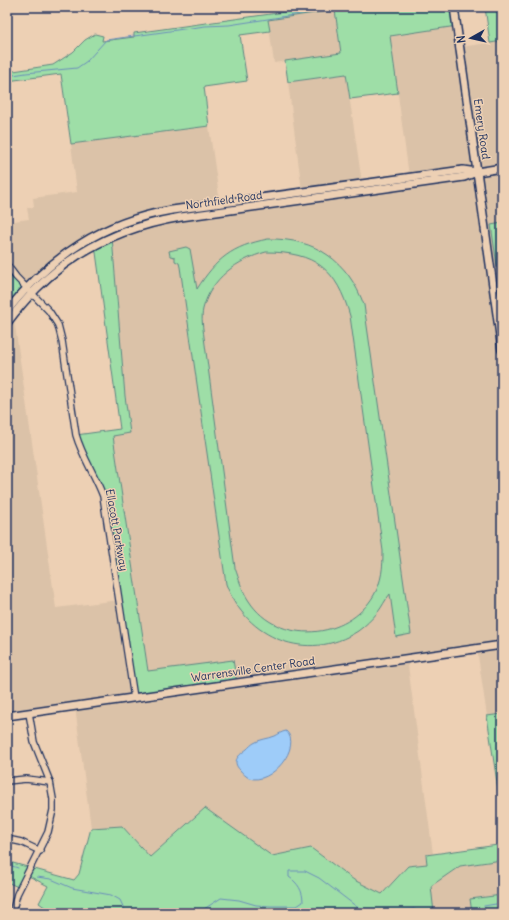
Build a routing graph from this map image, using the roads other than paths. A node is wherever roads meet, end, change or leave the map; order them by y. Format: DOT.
graph roads {
  1 [pos="454,7"];
  2 [pos="502,168"];
  3 [pos="477,172"];
  4 [pos="409,177"];
  5 [pos="411,185"];
  6 [pos="335,187"];
  7 [pos="336,195"];
  8 [pos="265,197"];
  9 [pos="224,202"];
  10 [pos="266,205"];
  11 [pos="225,211"];
  12 [pos="7,265"];
  13 [pos="26,288"];
  14 [pos="32,294"];
  15 [pos="7,311"];
  16 [pos="7,323"];
  17 [pos="502,350"];
  18 [pos="502,645"];
  19 [pos="134,698"];
  20 [pos="29,713"];
  21 [pos="7,716"];
  22 [pos="7,781"];
  23 [pos="50,782"];
  24 [pos="7,839"];
  25 [pos="40,851"];
  26 [pos="12,913"];
  1 -- 3 [label="main road, Emery Road"];
  2 -- 3 [label="main road, Northfield Road"];
  3 -- 4 [label="main road, Northfield Road"];
  3 -- 5 [label="main road, Northfield Road"];
  3 -- 17 [label="main road, Emery Road"];
  4 -- 5 [label="main road"];
  4 -- 6 [label="main road, Northfield Road"];
  5 -- 7 [label="main road, Northfield Road"];
  6 -- 7 [label="main road"];
  6 -- 8 [label="main road, Northfield Road"];
  7 -- 10 [label="main road, Northfield Road"];
  8 -- 9 [label="main road, Northfield Road"];
  8 -- 10 [label="main road"];
  9 -- 11 [label="main road"];
  9 -- 13 [label="main road, Northfield Road"];
  10 -- 11 [label="main road, Northfield Road"];
  11 -- 14 [label="main road, Northfield Road"];
  12 -- 13 [label="street, Ellacott Parkway"];
  13 -- 14 [label="street, Ellacott Parkway"];
  13 -- 15 [label="main road, Northfield Road"];
  14 -- 16 [label="main road, Northfield Road"];
  14 -- 19 [label="street, Ellacott Parkway"];
  18 -- 19 [label="main road, Warrensville Center Road"];
  19 -- 20 [label="main road, Warrensville Center Road"];
  20 -- 21 [label="main road, Warrensville Center Road"];
  20 -- 23 [label="street"];
  22 -- 23 [label="street"];
  23 -- 25 [label="street"];
  24 -- 25 [label="street"];
  25 -- 26 [label="street"];
}
